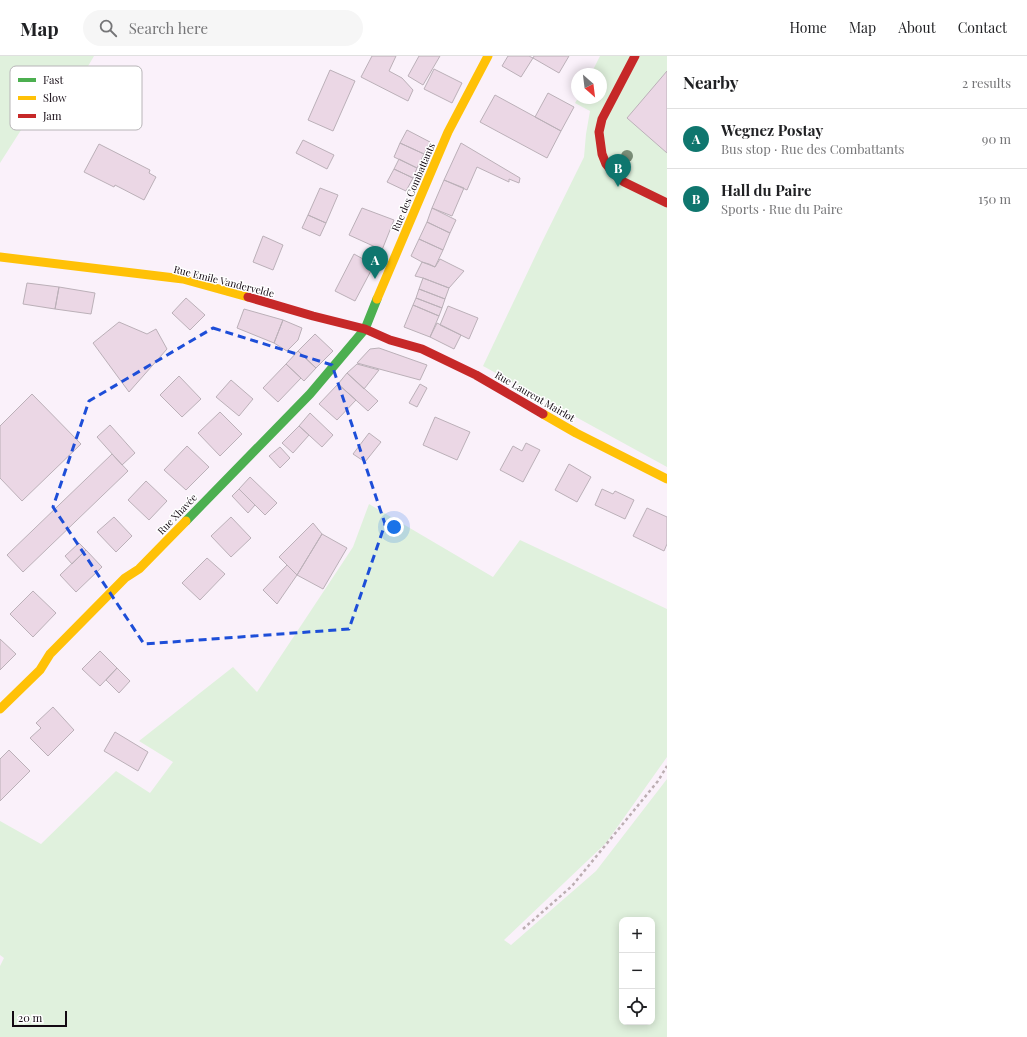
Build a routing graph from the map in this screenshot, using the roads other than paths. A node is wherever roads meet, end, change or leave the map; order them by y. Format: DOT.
graph roads {
  1 [pos="488,56"];
  2 [pos="635,56"];
  3 [pos="667,203"];
  4 [pos="0,257"];
  5 [pos="365,329"];
  6 [pos="390,340"];
  7 [pos="667,480"];
  8 [pos="0,709"];
  1 -- 5 [label="street, Rue des Combattants"];
  2 -- 3 [label="street"];
  4 -- 5 [label="street, Rue Emile Vandervelde"];
  5 -- 6 [label="street, Rue Emile Vandervelde"];
  5 -- 8 [label="street, Rue Xhavée"];
  6 -- 7 [label="street, Rue Laurent Mairlot"];
}
